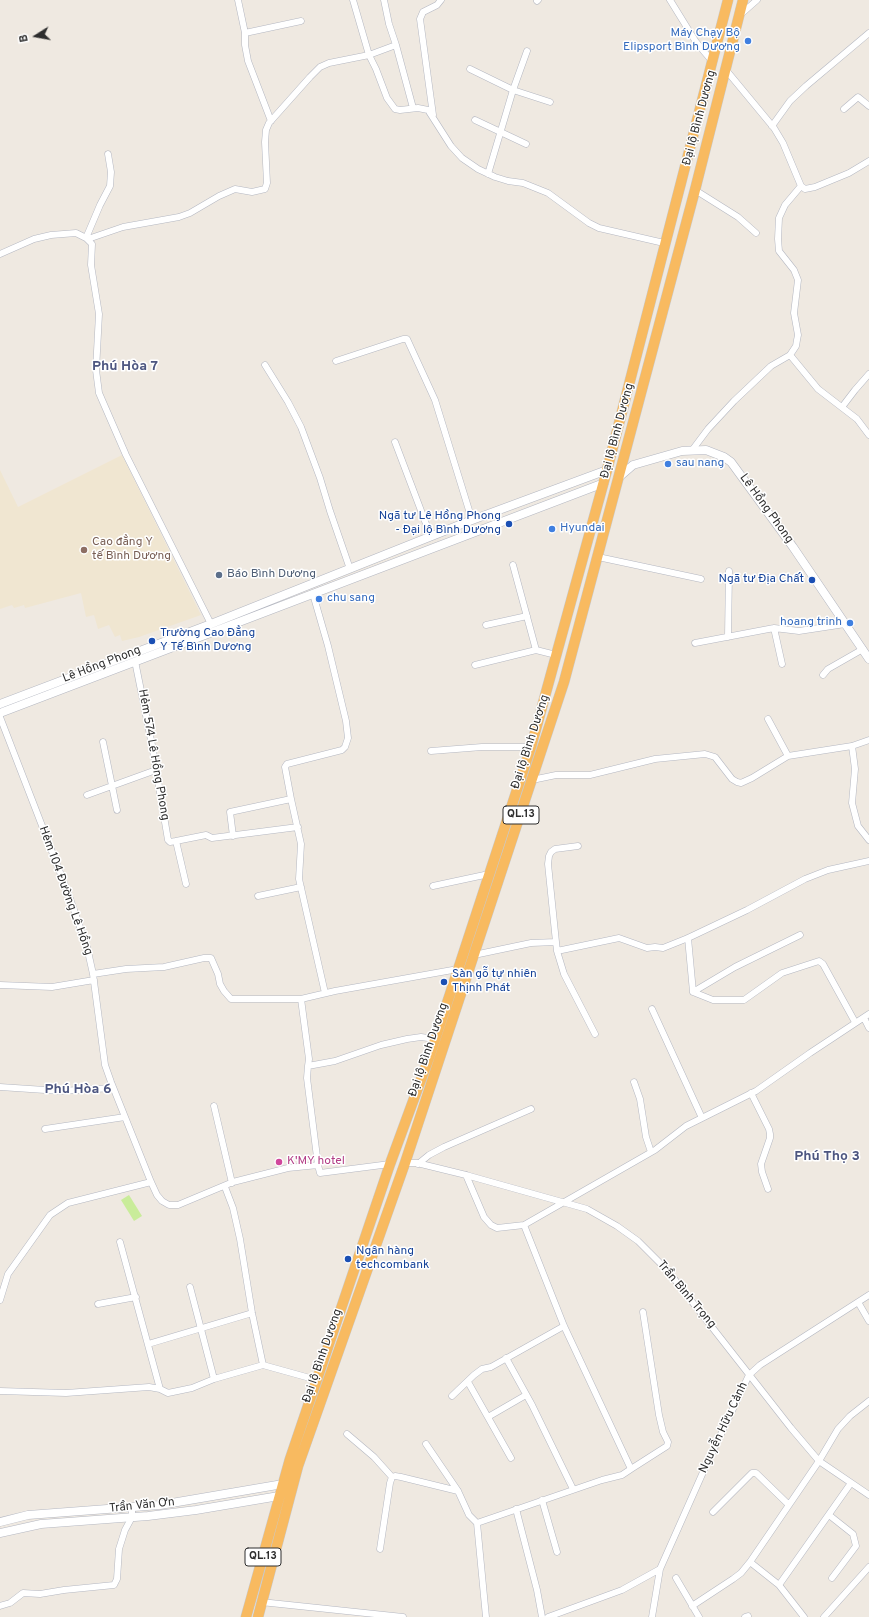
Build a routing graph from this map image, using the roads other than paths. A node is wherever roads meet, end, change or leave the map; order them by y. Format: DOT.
graph roads {
  1 [pos="238,0"];
  2 [pos="353,0"];
  3 [pos="384,0"];
  4 [pos="441,0"];
  5 [pos="670,0"];
  6 [pos="728,0"];
  7 [pos="743,0"];
  8 [pos="757,0"];
  9 [pos="739,16"];
  10 [pos="301,21"];
  11 [pos="245,32"];
  12 [pos="869,33"];
  13 [pos="396,46"];
  14 [pos="527,51"];
  15 [pos="369,55"];
  16 [pos="712,61"];
  17 [pos="470,69"];
  18 [pos="726,70"];
  19 [pos="513,90"];
  20 [pos="550,102"];
  21 [pos="869,106"];
  22 [pos="413,108"];
  23 [pos="844,109"];
  24 [pos="434,119"];
  25 [pos="475,120"];
  26 [pos="271,121"];
  27 [pos="772,126"];
  28 [pos="500,132"];
  29 [pos="526,144"];
  30 [pos="108,154"];
  31 [pos="869,160"];
  32 [pos="488,174"];
  33 [pos="801,186"];
  34 [pos="695,190"];
  35 [pos="756,233"];
  36 [pos="87,238"];
  37 [pos="664,243"];
  38 [pos="0,254"];
  39 [pos="790,355"];
  40 [pos="336,361"];
  41 [pos="265,365"];
  42 [pos="869,374"];
  43 [pos="842,407"];
  44 [pos="869,435"];
  45 [pos="395,442"];
  46 [pos="694,449"];
  47 [pos="628,464"];
  48 [pos="607,470"];
  49 [pos="618,478"];
  50 [pos="604,483"];
  51 [pos="472,520"];
  52 [pos="431,537"];
  53 [pos="598,557"];
  54 [pos="513,565"];
  55 [pos="350,569"];
  56 [pos="729,571"];
  57 [pos="701,579"];
  58 [pos="313,594"];
  59 [pos="527,616"];
  60 [pos="211,624"];
  61 [pos="845,624"];
  62 [pos="486,625"];
  63 [pos="774,628"];
  64 [pos="728,637"];
  65 [pos="695,643"];
  66 [pos="863,649"];
  67 [pos="536,650"];
  68 [pos="556,655"];
  69 [pos="869,659"];
  70 [pos="136,661"];
  71 [pos="782,664"];
  72 [pos="475,665"];
  73 [pos="823,675"];
  74 [pos="0,704"];
  75 [pos="0,712"];
  76 [pos="0,717"];
  77 [pos="768,719"];
  78 [pos="869,740"];
  79 [pos="103,742"];
  80 [pos="852,746"];
  81 [pos="531,747"];
  82 [pos="431,751"];
  83 [pos="788,756"];
  84 [pos="156,770"];
  85 [pos="532,780"];
  86 [pos="112,786"];
  87 [pos="87,795"];
  88 [pos="291,799"];
  89 [pos="117,810"];
  90 [pos="298,827"];
  91 [pos="233,836"];
  92 [pos="869,840"];
  93 [pos="176,841"];
  94 [pos="578,846"];
  95 [pos="869,861"];
  96 [pos="489,874"];
  97 [pos="186,884"];
  98 [pos="433,886"];
  99 [pos="301,887"];
  100 [pos="258,896"];
  101 [pos="800,935"];
  102 [pos="688,938"];
  103 [pos="556,942"];
  104 [pos="557,951"];
  105 [pos="474,955"];
  106 [pos="458,969"];
  107 [pos="93,977"];
  108 [pos="0,985"];
  109 [pos="693,992"];
  110 [pos="325,993"];
  111 [pos="301,999"];
  112 [pos="652,1009"];
  113 [pos="867,1016"];
  114 [pos="855,1022"];
  115 [pos="869,1028"];
  116 [pos="595,1034"];
  117 [pos="435,1039"];
  118 [pos="308,1066"];
  119 [pos="634,1082"];
  120 [pos="0,1087"];
  121 [pos="113,1088"];
  122 [pos="750,1093"];
  123 [pos="214,1106"];
  124 [pos="531,1109"];
  125 [pos="125,1117"];
  126 [pos="702,1118"];
  127 [pos="45,1129"];
  128 [pos="651,1152"];
  129 [pos="405,1163"];
  130 [pos="390,1164"];
  131 [pos="418,1164"];
  132 [pos="318,1165"];
  133 [pos="466,1175"];
  134 [pos="151,1182"];
  135 [pos="232,1183"];
  136 [pos="225,1187"];
  137 [pos="768,1189"];
  138 [pos="561,1202"];
  139 [pos="524,1225"];
  140 [pos="120,1242"];
  141 [pos="190,1287"];
  142 [pos="869,1295"];
  143 [pos="136,1297"];
  144 [pos="0,1300"];
  145 [pos="858,1302"];
  146 [pos="98,1304"];
  147 [pos="643,1312"];
  148 [pos="252,1314"];
  149 [pos="869,1321"];
  150 [pos="564,1326"];
  151 [pos="201,1328"];
  152 [pos="148,1344"];
  153 [pos="506,1358"];
  154 [pos="263,1365"];
  155 [pos="749,1375"];
  156 [pos="214,1379"];
  157 [pos="318,1380"];
  158 [pos="468,1382"];
  159 [pos="160,1389"];
  160 [pos="0,1391"];
  161 [pos="526,1395"];
  162 [pos="452,1396"];
  163 [pos="869,1401"];
  164 [pos="488,1417"];
  165 [pos="347,1434"];
  166 [pos="426,1444"];
  167 [pos="511,1458"];
  168 [pos="819,1461"];
  169 [pos="631,1469"];
  170 [pos="392,1477"];
  171 [pos="851,1483"];
  172 [pos="283,1484"];
  173 [pos="573,1489"];
  174 [pos="458,1491"];
  175 [pos="869,1495"];
  176 [pos="279,1496"];
  177 [pos="542,1500"];
  178 [pos="790,1505"];
  179 [pos="132,1508"];
  180 [pos="516,1509"];
  181 [pos="713,1512"];
  182 [pos="830,1515"];
  183 [pos="132,1517"];
  184 [pos="0,1522"];
  185 [pos="477,1523"];
  186 [pos="0,1533"];
  187 [pos="380,1549"];
  188 [pos="557,1552"];
  189 [pos="750,1562"];
  190 [pos="869,1567"];
  191 [pos="660,1569"];
  192 [pos="676,1578"];
  193 [pos="832,1578"];
  194 [pos="779,1585"];
  195 [pos="261,1602"];
  196 [pos="0,1606"];
  197 [pos="692,1606"];
  198 [pos="246,1617"];
  199 [pos="258,1617"];
  200 [pos="403,1617"];
  201 [pos="486,1617"];
  202 [pos="542,1617"];
  203 [pos="548,1617"];
  204 [pos="652,1617"];
  205 [pos="699,1617"];
  206 [pos="804,1617"];
  207 [pos="824,1617"];
  1 -- 11 [label="street"];
  2 -- 15 [label="street"];
  3 -- 13 [label="street"];
  4 -- 24 [label="street"];
  5 -- 16 [label="street"];
  6 -- 16 [label="highway, Đại lộ Bình Dương / QL.13"];
  7 -- 9 [label="highway, Đại lộ Bình Dương / QL.13"];
  8 -- 9 [label="street"];
  9 -- 18 [label="highway, Đại lộ Bình Dương / QL.13"];
  10 -- 11 [label="street"];
  11 -- 26 [label="street"];
  12 -- 27 [label="street"];
  13 -- 15 [label="street"];
  13 -- 22 [label="street"];
  14 -- 19 [label="street"];
  15 -- 22 [label="street"];
  15 -- 26 [label="street"];
  16 -- 37 [label="highway, Đại lộ Bình Dương / QL.13"];
  17 -- 19 [label="street"];
  18 -- 27 [label="street"];
  18 -- 34 [label="highway, Đại lộ Bình Dương / QL.13"];
  19 -- 20 [label="street"];
  19 -- 28 [label="street"];
  21 -- 23 [label="street"];
  22 -- 24 [label="street"];
  24 -- 32 [label="street"];
  25 -- 28 [label="street"];
  26 -- 36 [label="street"];
  27 -- 33 [label="street"];
  28 -- 29 [label="street"];
  28 -- 32 [label="street"];
  30 -- 36 [label="street"];
  31 -- 33 [label="street"];
  32 -- 37 [label="street"];
  33 -- 39 [label="street"];
  34 -- 35 [label="street"];
  34 -- 47 [label="highway, Đại lộ Bình Dương / QL.13"];
  36 -- 38 [label="street"];
  36 -- 60 [label="street"];
  37 -- 48 [label="highway, Đại lộ Bình Dương / QL.13"];
  39 -- 43 [label="street"];
  39 -- 46 [label="street"];
  40 -- 51 [label="street"];
  41 -- 55 [label="street"];
  42 -- 43 [label="street"];
  43 -- 44 [label="street"];
  45 -- 52 [label="street"];
  46 -- 47 [label="street, Lê Hồng Phong"];
  46 -- 61 [label="street, Lê Hồng Phong"];
  47 -- 48 [label="highway"];
  47 -- 49 [label="highway, Đại lộ Bình Dương / QL.13"];
  48 -- 50 [label="highway, Đại lộ Bình Dương / QL.13"];
  48 -- 51 [label="street, Lê Hồng Phong"];
  49 -- 50 [label="highway"];
  49 -- 53 [label="highway, Đại lộ Bình Dương / QL.13"];
  50 -- 58 [label="street, Lê Hồng Phong"];
  50 -- 68 [label="highway, Đại lộ Bình Dương / QL.13"];
  51 -- 52 [label="street, Lê Hồng Phong"];
  52 -- 55 [label="street, Lê Hồng Phong"];
  53 -- 57 [label="street"];
  53 -- 85 [label="highway, Đại lộ Bình Dương / QL.13"];
  54 -- 59 [label="street"];
  55 -- 60 [label="street, Lê Hồng Phong"];
  56 -- 64 [label="street"];
  58 -- 70 [label="street, Lê Hồng Phong"];
  58 -- 88 [label="street"];
  59 -- 62 [label="street"];
  59 -- 67 [label="street"];
  60 -- 74 [label="street, Lê Hồng Phong"];
  61 -- 63 [label="street"];
  61 -- 66 [label="street, Lê Hồng Phong"];
  63 -- 64 [label="street"];
  63 -- 71 [label="street"];
  64 -- 65 [label="street"];
  66 -- 69 [label="street, Lê Hồng Phong"];
  66 -- 73 [label="street"];
  67 -- 68 [label="street"];
  67 -- 72 [label="street"];
  68 -- 81 [label="highway, Đại lộ Bình Dương / QL.13"];
  70 -- 75 [label="street, Lê Hồng Phong"];
  70 -- 84 [label="street, Hẻm 574 Lê Hồng Phong"];
  76 -- 107 [label="street, Hẻm 104 Đường Lê Hồng"];
  77 -- 83 [label="street"];
  78 -- 80 [label="street"];
  79 -- 86 [label="street"];
  80 -- 83 [label="street"];
  80 -- 92 [label="street"];
  81 -- 82 [label="street"];
  81 -- 96 [label="highway, Đại lộ Bình Dương / QL.13"];
  83 -- 85 [label="street"];
  84 -- 86 [label="street"];
  84 -- 93 [label="street, Hẻm 574 Lê Hồng Phong"];
  85 -- 105 [label="highway, Đại lộ Bình Dương / QL.13"];
  86 -- 87 [label="street"];
  86 -- 89 [label="street"];
  88 -- 90 [label="street"];
  88 -- 91 [label="street"];
  90 -- 91 [label="street"];
  90 -- 99 [label="street"];
  91 -- 93 [label="street"];
  93 -- 97 [label="street"];
  94 -- 103 [label="street"];
  95 -- 102 [label="street"];
  96 -- 98 [label="street"];
  96 -- 106 [label="highway, Đại lộ Bình Dương / QL.13"];
  99 -- 100 [label="street"];
  99 -- 110 [label="street"];
  101 -- 109 [label="street"];
  102 -- 104 [label="street"];
  102 -- 109 [label="street"];
  103 -- 104 [label="street"];
  103 -- 105 [label="street"];
  104 -- 116 [label="street"];
  105 -- 129 [label="highway, Đại lộ Bình Dương / QL.13"];
  106 -- 110 [label="street"];
  106 -- 117 [label="highway, Đại lộ Bình Dương / QL.13"];
  107 -- 108 [label="street"];
  107 -- 111 [label="street"];
  107 -- 121 [label="street, Hẻm 104 Đường Lê Hồng"];
  109 -- 114 [label="street"];
  110 -- 111 [label="street"];
  111 -- 118 [label="street"];
  112 -- 126 [label="street"];
  113 -- 114 [label="street"];
  113 -- 115 [label="street"];
  114 -- 122 [label="street"];
  117 -- 118 [label="street"];
  117 -- 130 [label="highway, Đại lộ Bình Dương / QL.13"];
  118 -- 132 [label="street"];
  119 -- 128 [label="street"];
  120 -- 121 [label="street"];
  121 -- 125 [label="street, Hẻm 104 Đường Lê Hồng"];
  122 -- 126 [label="street"];
  122 -- 137 [label="street"];
  123 -- 135 [label="street"];
  124 -- 131 [label="street"];
  125 -- 127 [label="street"];
  125 -- 134 [label="street, Hẻm 104 Đường Lê Hồng"];
  126 -- 128 [label="street"];
  128 -- 138 [label="street"];
  129 -- 130 [label="highway"];
  129 -- 131 [label="street, Trần Bình Trọng"];
  129 -- 195 [label="highway, Đại lộ Bình Dương / QL.13"];
  130 -- 132 [label="street"];
  130 -- 157 [label="highway, Đại lộ Bình Dương / QL.13"];
  131 -- 133 [label="street, Trần Bình Trọng"];
  132 -- 135 [label="street, Hẻm 104 Đường Lê Hồng"];
  133 -- 138 [label="street, Trần Bình Trọng"];
  133 -- 139 [label="street"];
  134 -- 136 [label="street, Hẻm 104 Đường Lê Hồng"];
  134 -- 144 [label="street"];
  135 -- 136 [label="street, Hẻm 104 Đường Lê Hồng"];
  136 -- 148 [label="street"];
  138 -- 139 [label="street"];
  138 -- 155 [label="street, Trần Bình Trọng"];
  139 -- 150 [label="street"];
  140 -- 143 [label="street"];
  141 -- 151 [label="street"];
  142 -- 145 [label="street, Nguyễn Hữu Cảnh"];
  143 -- 146 [label="street"];
  143 -- 152 [label="street"];
  145 -- 149 [label="street"];
  145 -- 155 [label="street, Nguyễn Hữu Cảnh"];
  147 -- 169 [label="street"];
  148 -- 151 [label="street"];
  148 -- 154 [label="street"];
  150 -- 153 [label="street"];
  150 -- 169 [label="street"];
  151 -- 152 [label="street"];
  151 -- 156 [label="street"];
  152 -- 159 [label="street"];
  153 -- 158 [label="street"];
  153 -- 161 [label="street"];
  154 -- 156 [label="street"];
  154 -- 157 [label="street"];
  155 -- 168 [label="street, Trần Bình Trọng"];
  155 -- 191 [label="street, Nguyễn Hữu Cảnh"];
  156 -- 159 [label="street"];
  157 -- 172 [label="highway, Đại lộ Bình Dương / QL.13"];
  158 -- 162 [label="street"];
  158 -- 164 [label="street"];
  159 -- 160 [label="street"];
  161 -- 164 [label="street"];
  161 -- 173 [label="street"];
  163 -- 168 [label="street"];
  164 -- 167 [label="street"];
  165 -- 170 [label="street"];
  166 -- 174 [label="street"];
  168 -- 171 [label="street, Trần Bình Trọng"];
  168 -- 178 [label="street"];
  169 -- 173 [label="street"];
  170 -- 174 [label="street"];
  170 -- 187 [label="street"];
  171 -- 175 [label="street, Trần Bình Trọng"];
  171 -- 182 [label="street"];
  172 -- 176 [label="highway, Đại lộ Bình Dương / QL.13"];
  172 -- 179 [label="street, Trần Văn Ơn"];
  173 -- 177 [label="street"];
  174 -- 185 [label="street"];
  176 -- 183 [label="street, Trần Văn Ơn"];
  176 -- 198 [label="highway, Đại lộ Bình Dương / QL.13"];
  177 -- 180 [label="street"];
  177 -- 188 [label="street"];
  178 -- 181 [label="street"];
  178 -- 189 [label="street"];
  179 -- 183 [label="street"];
  179 -- 184 [label="street, Trần Văn Ơn"];
  180 -- 185 [label="street"];
  180 -- 202 [label="street"];
  182 -- 193 [label="street"];
  182 -- 194 [label="street"];
  183 -- 186 [label="street, Trần Văn Ơn"];
  183 -- 196 [label="street"];
  185 -- 201 [label="street"];
  189 -- 194 [label="street"];
  189 -- 197 [label="street"];
  190 -- 207 [label="street"];
  191 -- 203 [label="street"];
  191 -- 204 [label="street, Nguyễn Hữu Cảnh"];
  192 -- 197 [label="street"];
  194 -- 206 [label="street"];
  195 -- 199 [label="highway, Đại lộ Bình Dương / QL.13"];
  195 -- 200 [label="street"];
  197 -- 205 [label="street"];
}
